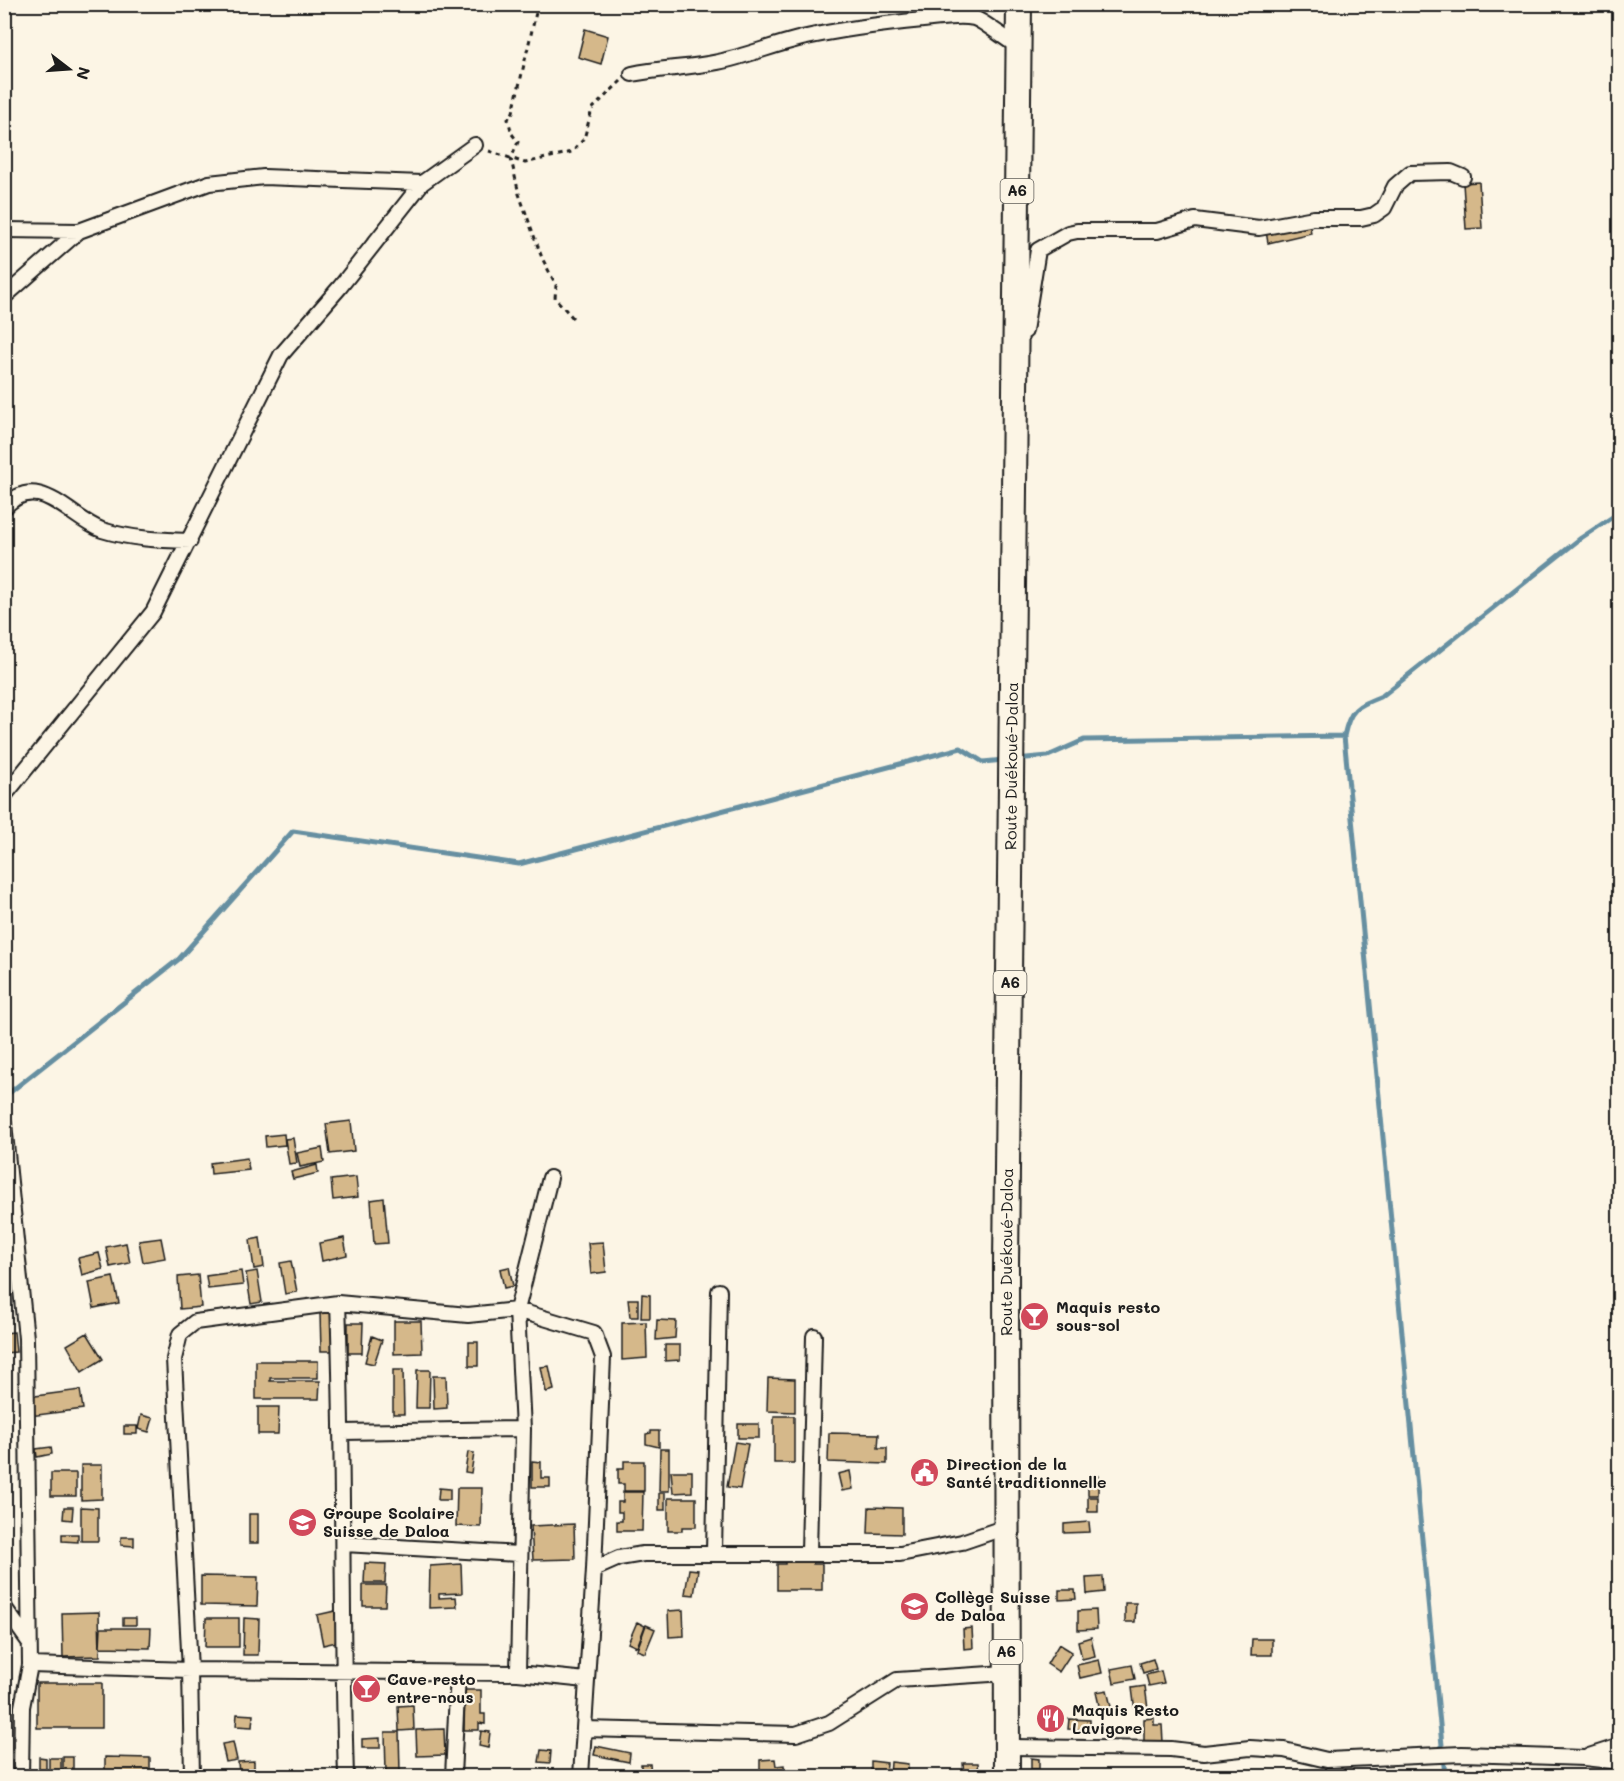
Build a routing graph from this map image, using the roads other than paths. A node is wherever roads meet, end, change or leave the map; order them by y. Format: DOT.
graph roads {
  1 [pos="1019,4"];
  2 [pos="1019,47"];
  3 [pos="632,74"];
  4 [pos="475,145"];
  5 [pos="1463,177"];
  6 [pos="422,183"];
  7 [pos="4,230"];
  8 [pos="79,231"];
  9 [pos="4,297"];
  10 [pos="1017,378"];
  11 [pos="4,508"];
  12 [pos="190,541"];
  13 [pos="4,796"];
  14 [pos="5,1125"];
  15 [pos="550,1178"];
  16 [pos="718,1291"];
  17 [pos="338,1303"];
  18 [pos="516,1310"];
  19 [pos="814,1336"];
  20 [pos="523,1429"];
  21 [pos="343,1432"];
  22 [pos="1005,1527"];
  23 [pos="344,1544"];
  24 [pos="714,1553"];
  25 [pos="808,1553"];
  26 [pos="519,1554"];
  27 [pos="594,1569"];
  28 [pos="4,1607"];
  29 [pos="30,1643"];
  30 [pos="30,1665"];
  31 [pos="190,1670"];
  32 [pos="343,1671"];
  33 [pos="458,1673"];
  34 [pos="518,1673"];
  35 [pos="1006,1673"];
  36 [pos="586,1680"];
  37 [pos="584,1729"];
  38 [pos="1620,1746"];
  39 [pos="1006,1747"];
  40 [pos="1584,1758"];
  41 [pos="1620,1762"];
  42 [pos="21,1776"];
  43 [pos="192,1776"];
  44 [pos="346,1776"];
  45 [pos="453,1776"];
  46 [pos="581,1776"];
  47 [pos="1006,1776"];
  1 -- 2 [label="highway, Route Duékoué-Daloa / A6"];
  2 -- 3 [label="street"];
  2 -- 10 [label="highway, Route Duékoué-Daloa / A6"];
  4 -- 6 [label="street"];
  5 -- 10 [label="street"];
  6 -- 8 [label="street"];
  6 -- 12 [label="street"];
  7 -- 8 [label="street"];
  8 -- 9 [label="street"];
  10 -- 22 [label="highway, Route Duékoué-Daloa / A6"];
  11 -- 12 [label="street"];
  12 -- 13 [label="street"];
  14 -- 29 [label="street"];
  15 -- 18 [label="street"];
  16 -- 24 [label="street"];
  17 -- 18 [label="street"];
  17 -- 21 [label="street"];
  17 -- 31 [label="street"];
  18 -- 20 [label="street"];
  18 -- 27 [label="street"];
  19 -- 25 [label="street"];
  20 -- 21 [label="street"];
  20 -- 26 [label="street"];
  21 -- 23 [label="street"];
  22 -- 25 [label="street"];
  22 -- 35 [label="highway, A6"];
  23 -- 26 [label="street"];
  23 -- 32 [label="street"];
  24 -- 25 [label="street"];
  24 -- 27 [label="street"];
  26 -- 34 [label="street"];
  27 -- 36 [label="street"];
  28 -- 29 [label="street"];
  29 -- 30 [label="street"];
  30 -- 31 [label="street"];
  30 -- 42 [label="street"];
  31 -- 32 [label="street"];
  31 -- 43 [label="street"];
  32 -- 33 [label="street"];
  32 -- 44 [label="street"];
  33 -- 34 [label="street"];
  33 -- 45 [label="street"];
  34 -- 36 [label="street"];
  35 -- 37 [label="street"];
  35 -- 39 [label="highway, A6"];
  36 -- 37 [label="street"];
  37 -- 46 [label="street"];
  38 -- 40 [label="street"];
  39 -- 40 [label="street"];
  39 -- 47 [label="highway, A6"];
  40 -- 41 [label="street"];
}
